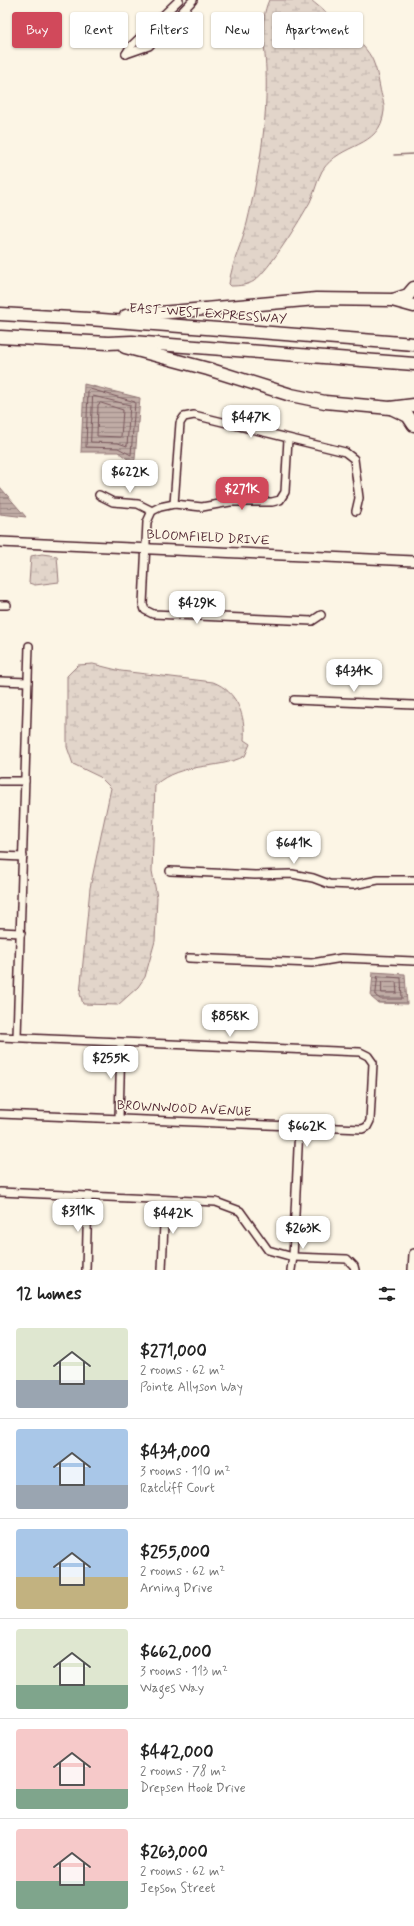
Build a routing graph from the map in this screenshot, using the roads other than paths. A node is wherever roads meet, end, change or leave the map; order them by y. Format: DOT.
graph roads {
  1 [pos="179,0"];
  2 [pos="193,0"];
  3 [pos="414,288"];
  4 [pos="392,300"];
  5 [pos="414,306"];
  6 [pos="0,314"];
  7 [pos="89,318"];
  8 [pos="0,337"];
  9 [pos="108,343"];
  10 [pos="414,344"];
  11 [pos="414,364"];
  12 [pos="414,405"];
  13 [pos="390,408"];
  14 [pos="414,425"];
  15 [pos="288,439"];
  16 [pos="99,495"];
  17 [pos="174,504"];
  18 [pos="152,511"];
  19 [pos="356,511"];
  20 [pos="0,542"];
  21 [pos="146,549"];
  22 [pos="414,561"];
  23 [pos="321,615"];
  24 [pos="29,646"];
  25 [pos="0,681"];
  26 [pos="28,682"];
  27 [pos="294,700"];
  28 [pos="414,705"];
  29 [pos="0,781"];
  30 [pos="25,781"];
  31 [pos="0,856"];
  32 [pos="23,857"];
  33 [pos="170,871"];
  34 [pos="414,880"];
  35 [pos="0,932"];
  36 [pos="21,933"];
  37 [pos="188,958"];
  38 [pos="414,961"];
  39 [pos="0,1037"];
  40 [pos="18,1037"];
  41 [pos="121,1043"];
  42 [pos="0,1114"];
  43 [pos="119,1118"];
  44 [pos="299,1126"];
  45 [pos="0,1192"];
  46 [pos="88,1196"];
  47 [pos="165,1200"];
  48 [pos="414,1254"];
  49 [pos="293,1257"];
  50 [pos="355,1268"];
  51 [pos="86,1270"];
  52 [pos="162,1270"];
  53 [pos="290,1270"];
  54 [pos="413,1270"];
  1 -- 2 [label="street"];
  3 -- 4 [label="highway"];
  4 -- 5 [label="highway"];
  4 -- 7 [label="highway"];
  6 -- 7 [label="highway, EAST-WEST EXPRESSWAY"];
  7 -- 10 [label="highway, EAST-WEST EXPRESSWAY"];
  8 -- 9 [label="highway"];
  9 -- 11 [label="highway"];
  9 -- 13 [label="highway"];
  12 -- 13 [label="highway"];
  13 -- 14 [label="highway"];
  15 -- 17 [label="street"];
  15 -- 17 [label="street"];
  15 -- 19 [label="street"];
  16 -- 18 [label="street"];
  17 -- 18 [label="street"];
  18 -- 21 [label="street"];
  20 -- 21 [label="street, BLOOMFIELD DRIVE"];
  21 -- 22 [label="street, BLOOMFIELD DRIVE"];
  21 -- 23 [label="street"];
  24 -- 26 [label="street"];
  25 -- 26 [label="street"];
  26 -- 30 [label="street"];
  27 -- 28 [label="street"];
  29 -- 30 [label="street"];
  30 -- 32 [label="street"];
  31 -- 32 [label="street"];
  32 -- 36 [label="street"];
  33 -- 34 [label="street"];
  35 -- 36 [label="street"];
  36 -- 40 [label="street"];
  37 -- 38 [label="street"];
  39 -- 40 [label="street"];
  40 -- 41 [label="street"];
  41 -- 43 [label="street"];
  41 -- 44 [label="street, BROWNWOOD AVENUE"];
  42 -- 43 [label="street, BROWNWOOD AVENUE"];
  43 -- 44 [label="street, BROWNWOOD AVENUE"];
  44 -- 49 [label="street"];
  45 -- 46 [label="street"];
  46 -- 47 [label="street"];
  46 -- 51 [label="street"];
  47 -- 49 [label="street"];
  47 -- 52 [label="street"];
  48 -- 54 [label="street"];
  49 -- 50 [label="street"];
  49 -- 53 [label="street"];
}
